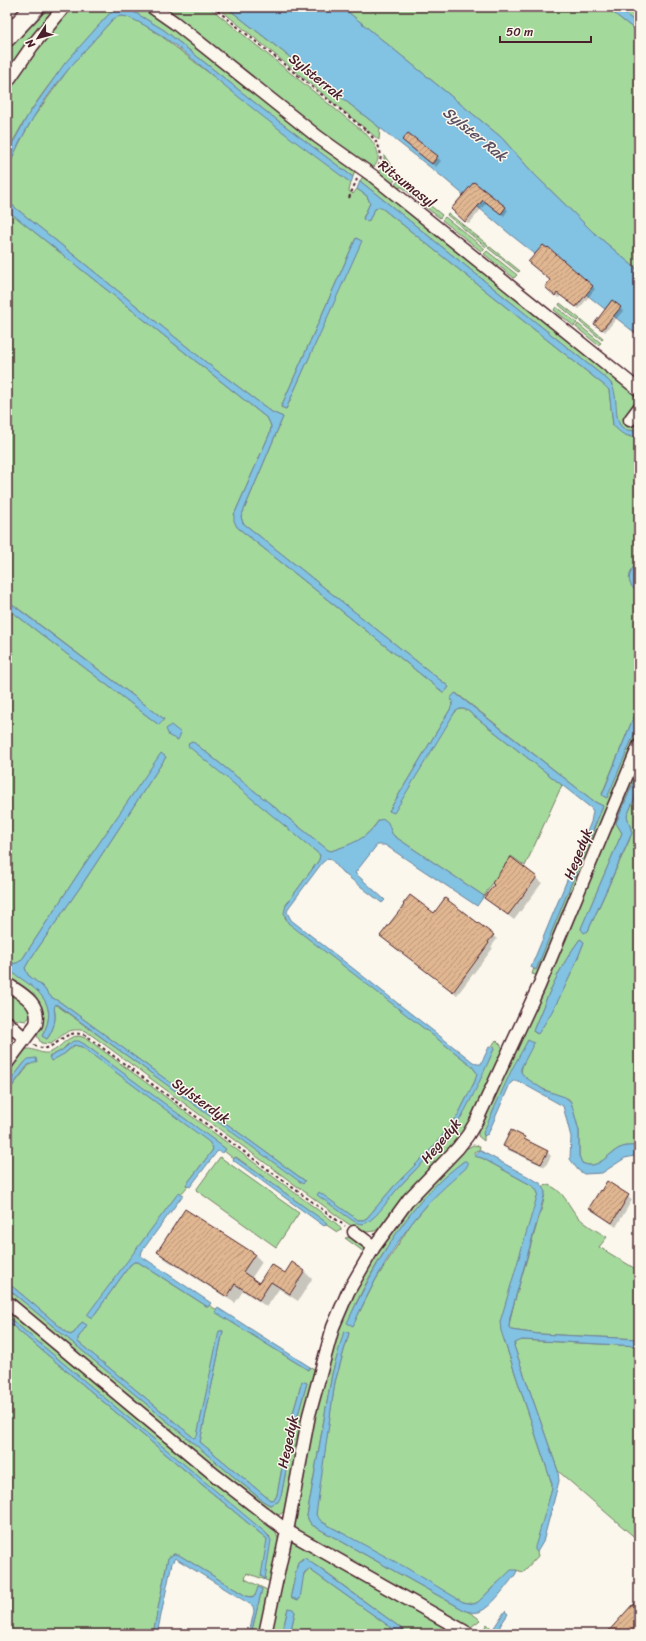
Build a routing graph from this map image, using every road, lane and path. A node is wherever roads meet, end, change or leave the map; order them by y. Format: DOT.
graph roads {
  1 [pos="35,7"];
  2 [pos="64,7"];
  3 [pos="152,7"];
  4 [pos="213,7"];
  5 [pos="7,37"];
  6 [pos="7,82"];
  7 [pos="362,168"];
  8 [pos="373,176"];
  9 [pos="348,198"];
  10 [pos="639,390"];
  11 [pos="639,408"];
  12 [pos="630,420"];
  13 [pos="639,746"];
  14 [pos="7,984"];
  15 [pos="7,1022"];
  16 [pos="25,1039"];
  17 [pos="7,1063"];
  18 [pos="354,1232"];
  19 [pos="374,1246"];
  20 [pos="7,1302"];
  21 [pos="287,1531"];
  22 [pos="265,1634"];
  23 [pos="469,1634"];
  1 -- 5 [label="highway"];
  2 -- 6 [label="street"];
  3 -- 7 [label="street, Ritsumasyl"];
  4 -- 8 [label="path, Sylsterrak"];
  7 -- 8 [label="street, Ritsumasyl"];
  7 -- 9 [label="path"];
  8 -- 10 [label="street, Ritsumasyl"];
  11 -- 12 [label="street"];
  13 -- 19 [label="street, Hegedyk"];
  14 -- 16 [label="street"];
  15 -- 16 [label="street"];
  16 -- 17 [label="street"];
  16 -- 18 [label="path, Sylsterdyk"];
  18 -- 19 [label="street"];
  19 -- 21 [label="street, Hegedyk"];
  20 -- 21 [label="street"];
  21 -- 22 [label="street, Hegedyk"];
  21 -- 23 [label="street"];
}
